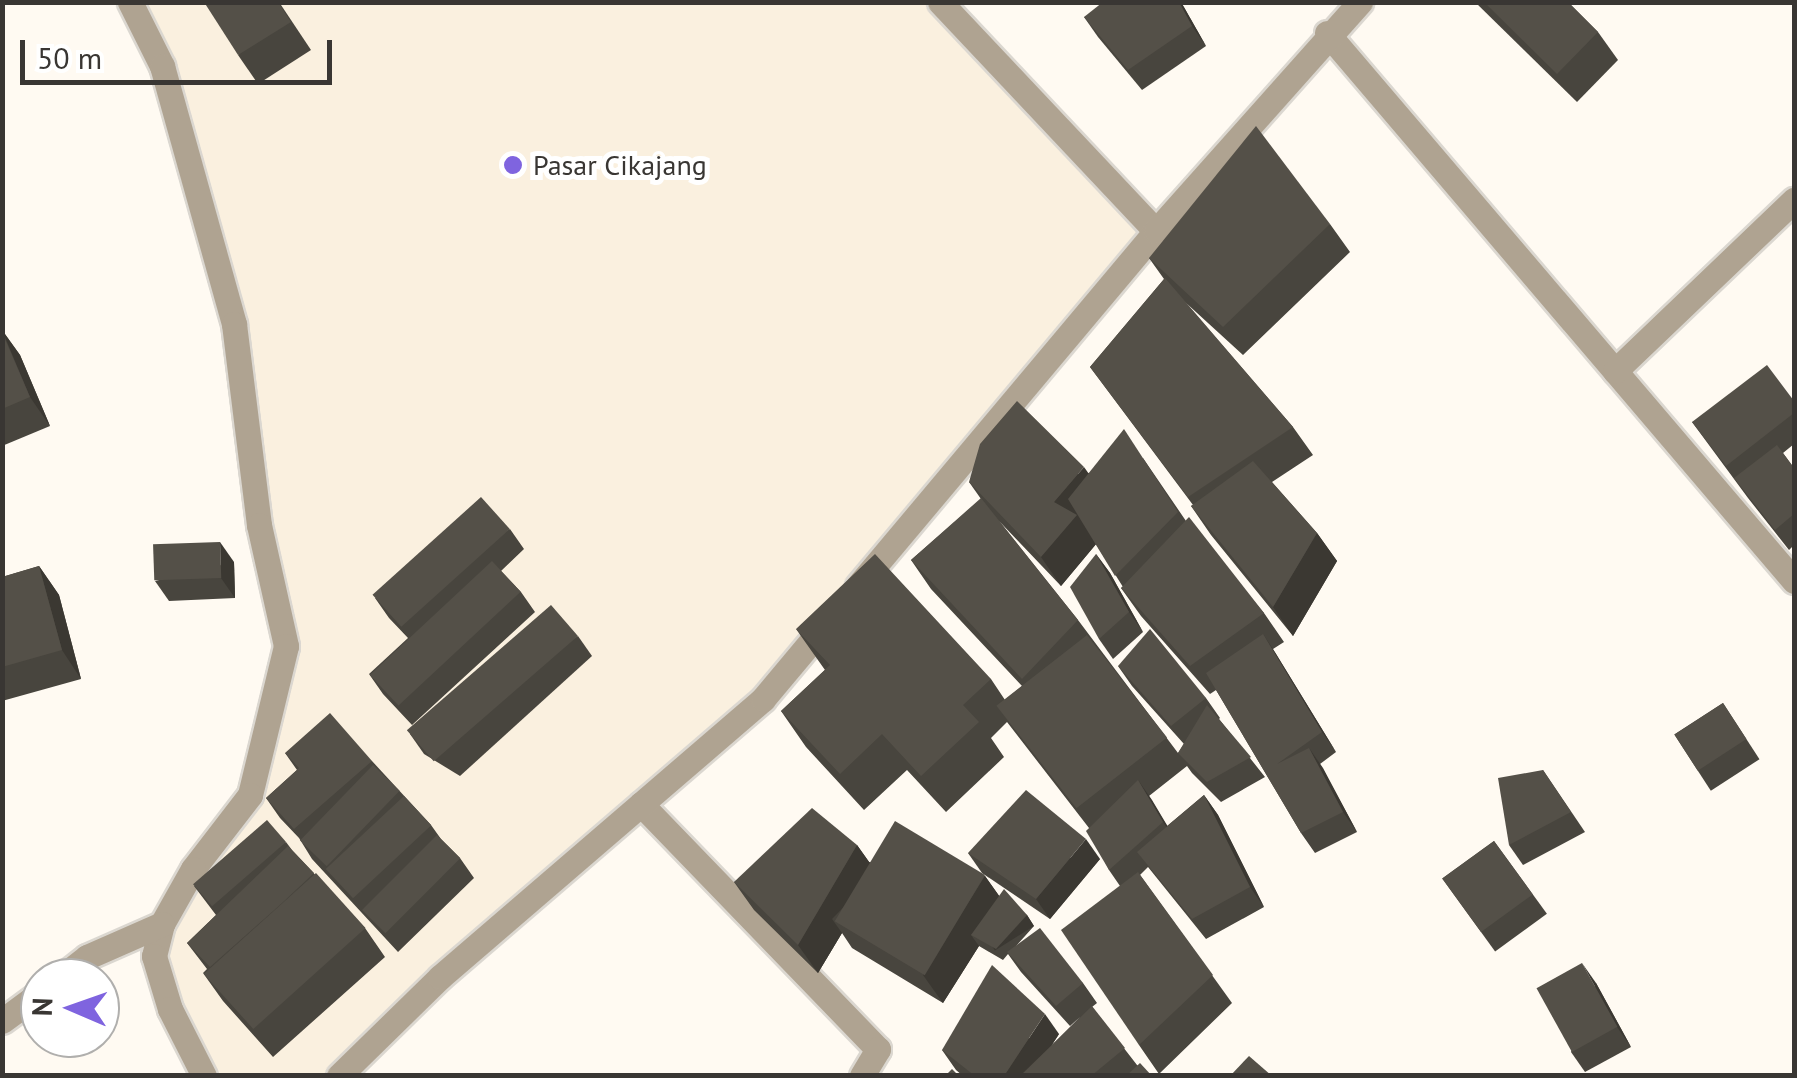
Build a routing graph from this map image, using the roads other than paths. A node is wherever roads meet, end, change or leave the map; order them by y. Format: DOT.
graph roads {
  1 [pos="130,2"];
  2 [pos="940,2"];
  3 [pos="1360,2"];
  4 [pos="1327,34"];
  5 [pos="1794,200"];
  6 [pos="1156,231"];
  7 [pos="1615,370"];
  8 [pos="1794,581"];
  9 [pos="641,804"];
  10 [pos="162,924"];
  11 [pos="87,958"];
  12 [pos="204,1076"];
  13 [pos="339,1076"];
  14 [pos="862,1076"];
  1 -- 10 [label="street"];
  2 -- 6 [label="street"];
  3 -- 4 [label="street"];
  4 -- 6 [label="street"];
  4 -- 7 [label="street"];
  5 -- 7 [label="street"];
  6 -- 9 [label="street"];
  7 -- 8 [label="street"];
  9 -- 13 [label="street"];
  9 -- 14 [label="street"];
  10 -- 11 [label="street"];
  10 -- 12 [label="street"];
}
